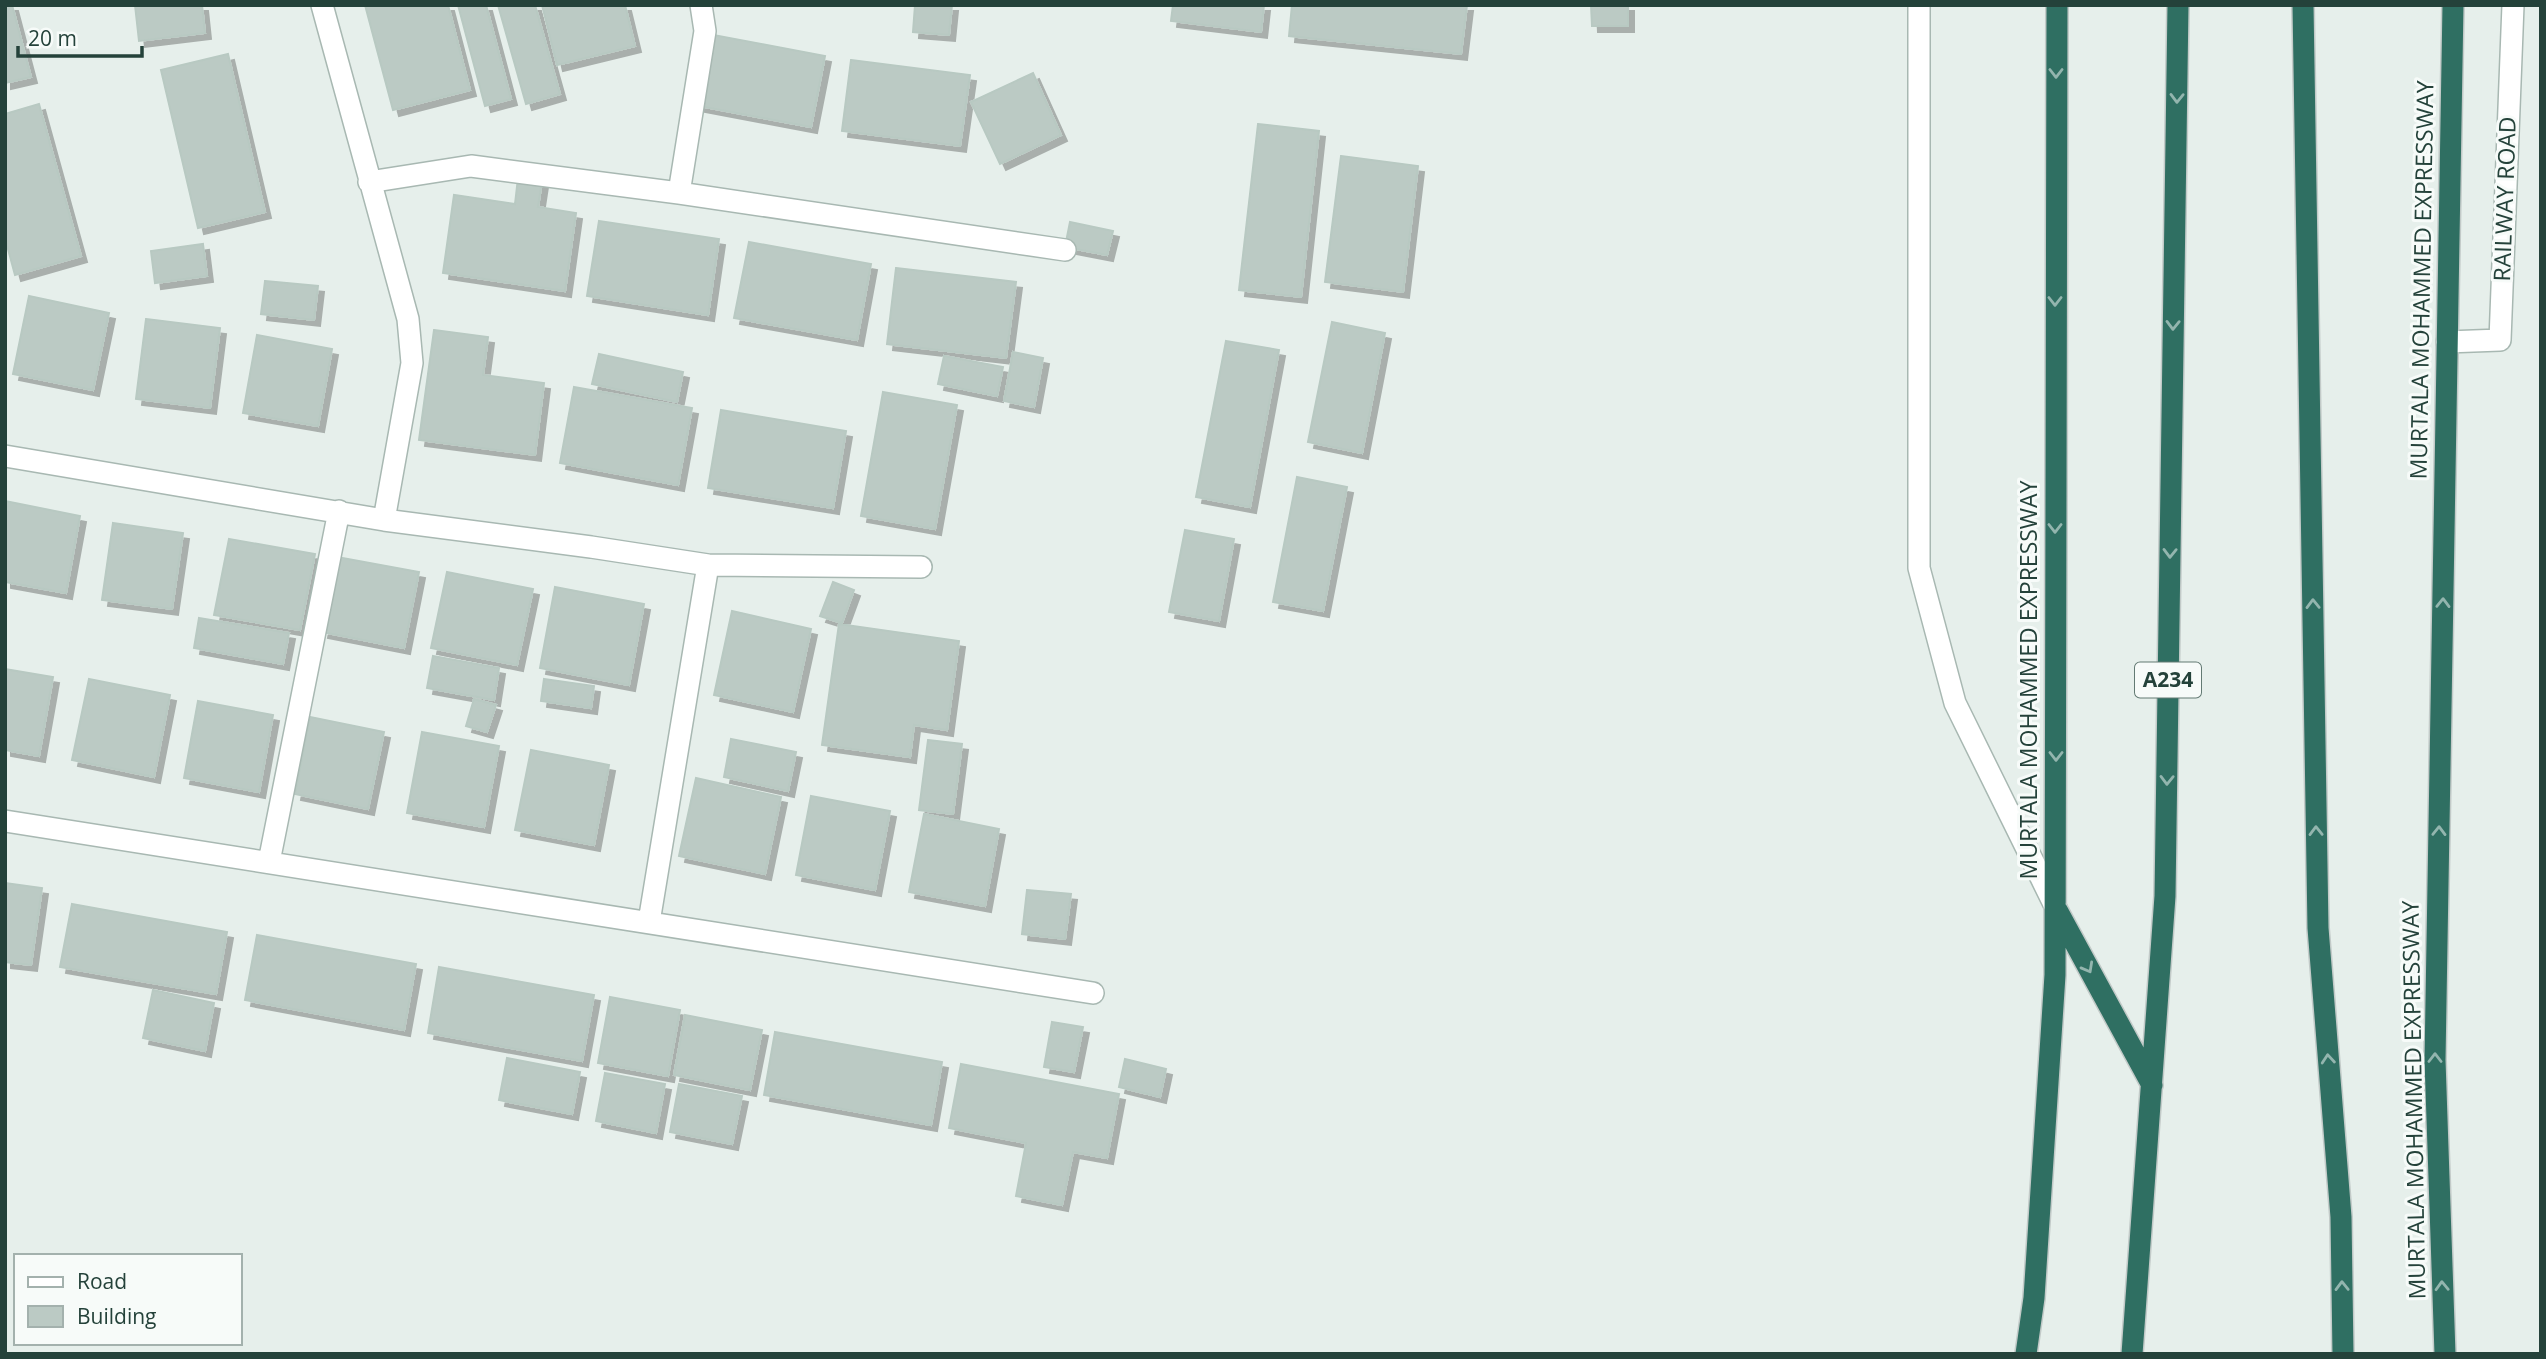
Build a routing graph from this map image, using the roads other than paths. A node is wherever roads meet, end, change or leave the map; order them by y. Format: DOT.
graph roads {
  1 [pos="322,5"];
  2 [pos="701,5"];
  3 [pos="1919,5"];
  4 [pos="2057,5"];
  5 [pos="2164,5"];
  6 [pos="2178,5"];
  7 [pos="2303,5"];
  8 [pos="2453,5"];
  9 [pos="2513,5"];
  10 [pos="2177,62"];
  11 [pos="369,182"];
  12 [pos="679,193"];
  13 [pos="1065,250"];
  14 [pos="2447,342"];
  15 [pos="5,456"];
  16 [pos="339,511"];
  17 [pos="384,520"];
  18 [pos="708,565"];
  19 [pos="921,567"];
  20 [pos="5,821"];
  21 [pos="269,862"];
  22 [pos="2056,908"];
  23 [pos="649,922"];
  24 [pos="1093,993"];
  25 [pos="2152,1085"];
  26 [pos="2026,1354"];
  27 [pos="2132,1354"];
  28 [pos="2343,1354"];
  29 [pos="2445,1354"];
  1 -- 11 [label="street"];
  2 -- 12 [label="street"];
  3 -- 22 [label="street"];
  4 -- 22 [label="highway, MURTALA MOHAMMED EXPRESSWAY, one-way"];
  5 -- 10 [label="highway"];
  6 -- 10 [label="highway, A234"];
  28 -- 7 [label="highway, one-way"];
  8 -- 14 [label="highway, MURTALA MOHAMMED EXPRESSWAY"];
  9 -- 14 [label="street, RAILWAY ROAD"];
  10 -- 25 [label="highway, A234, one-way"];
  11 -- 12 [label="street"];
  11 -- 17 [label="street"];
  12 -- 13 [label="street"];
  29 -- 14 [label="highway, MURTALA MOHAMMED EXPRESSWAY, one-way"];
  15 -- 16 [label="street"];
  16 -- 17 [label="street"];
  16 -- 21 [label="street"];
  17 -- 18 [label="street"];
  18 -- 19 [label="street"];
  18 -- 23 [label="street"];
  20 -- 21 [label="street"];
  21 -- 23 [label="street"];
  22 -- 25 [label="highway, one-way"];
  22 -- 26 [label="highway, MURTALA MOHAMMED EXPRESSWAY"];
  23 -- 24 [label="street"];
  25 -- 27 [label="highway, A234"];
}
